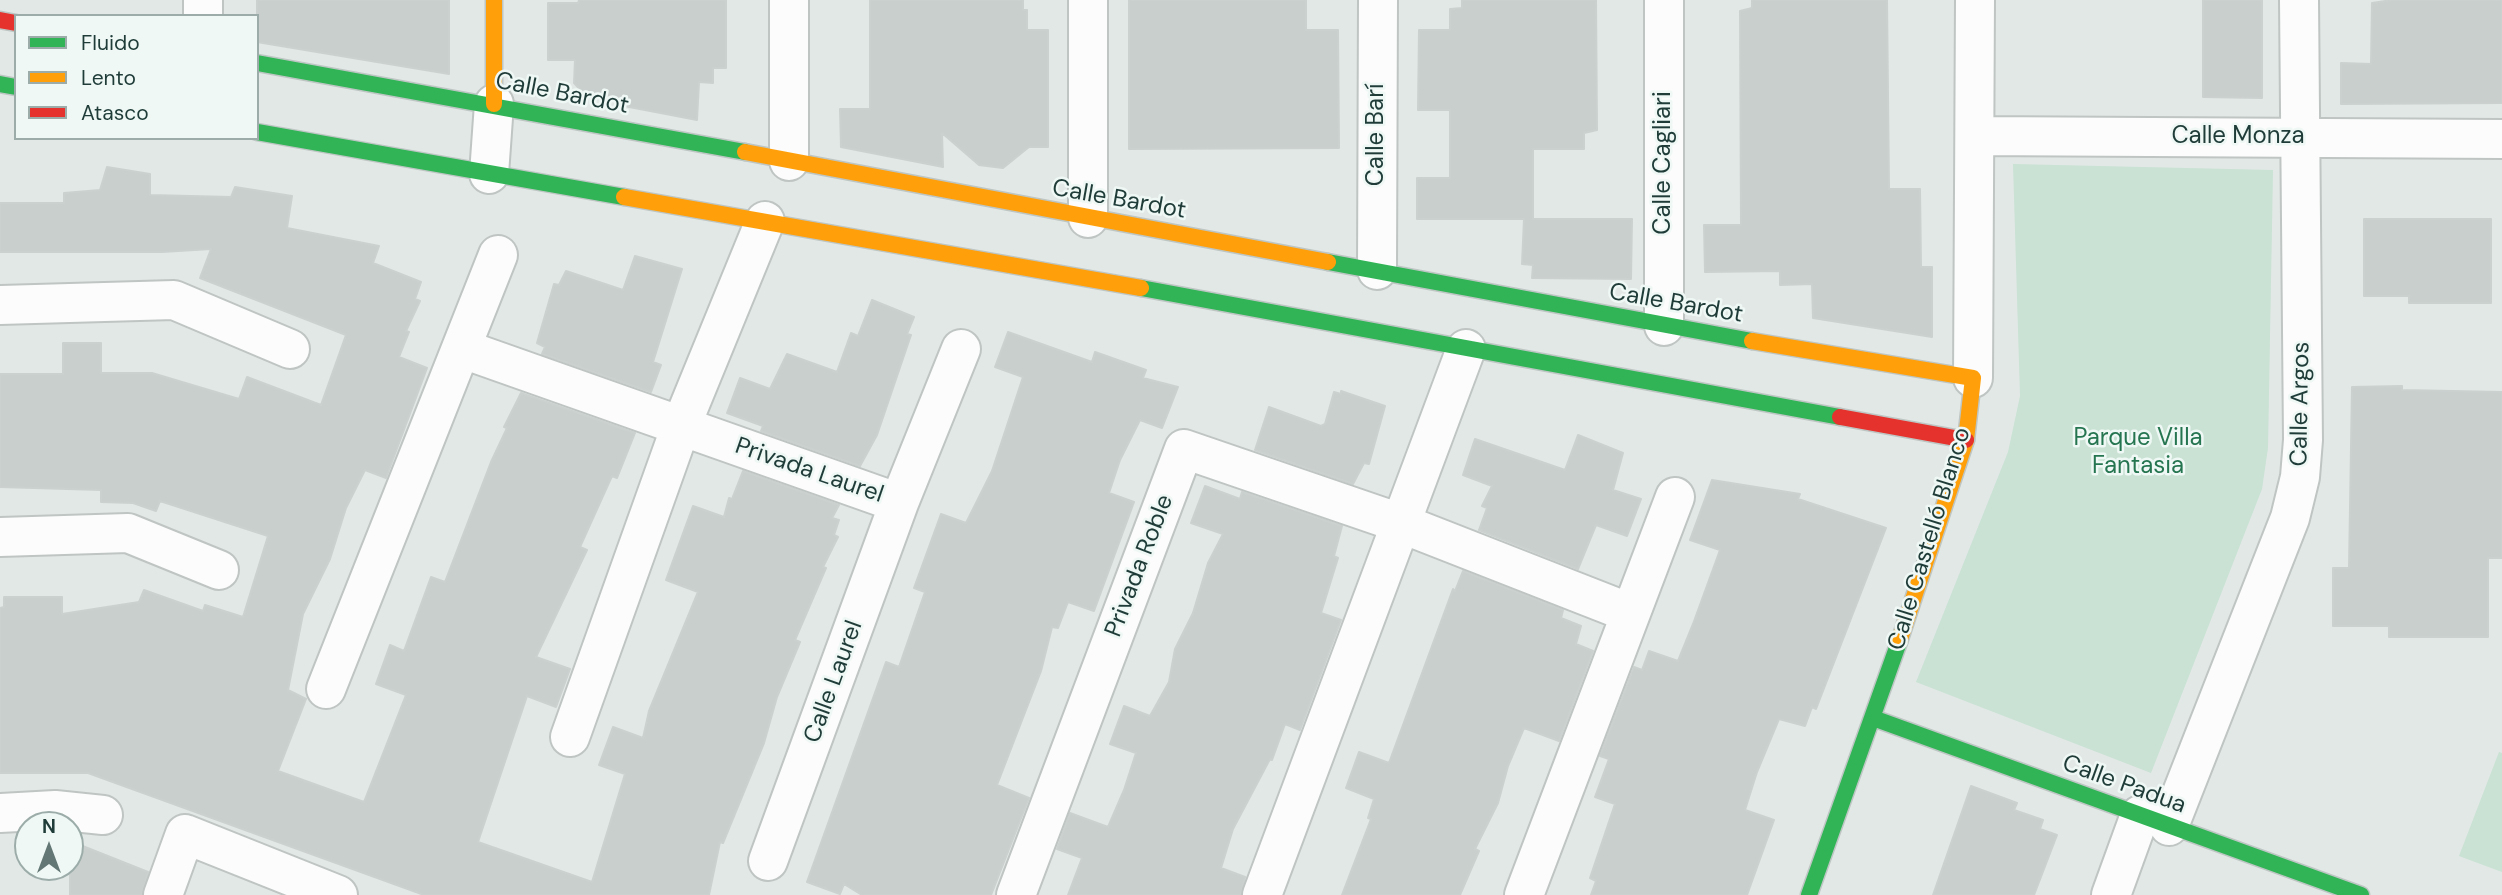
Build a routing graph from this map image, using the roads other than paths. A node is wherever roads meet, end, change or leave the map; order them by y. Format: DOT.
graph roads {
  1 [pos="494,0"];
  2 [pos="789,0"];
  3 [pos="1088,0"];
  4 [pos="1378,0"];
  5 [pos="1664,0"];
  6 [pos="1975,0"];
  7 [pos="2300,0"];
  8 [pos="259,63"];
  9 [pos="494,104"];
  10 [pos="259,132"];
  11 [pos="1975,136"];
  12 [pos="2300,138"];
  13 [pos="2502,139"];
  14 [pos="789,161"];
  15 [pos="489,174"];
  16 [pos="1088,218"];
  17 [pos="765,222"];
  18 [pos="498,255"];
  19 [pos="1377,270"];
  20 [pos="0,305"];
  21 [pos="1664,326"];
  22 [pos="290,349"];
  23 [pos="463,349"];
  24 [pos="961,349"];
  25 [pos="1466,349"];
  26 [pos="1973,378"];
  27 [pos="681,426"];
  28 [pos="1966,440"];
  29 [pos="1675,497"];
  30 [pos="899,503"];
  31 [pos="1399,523"];
  32 [pos="0,537"];
  33 [pos="219,570"];
  34 [pos="1630,613"];
  35 [pos="326,689"];
  36 [pos="1872,718"];
  37 [pos="570,737"];
  38 [pos="0,813"];
  39 [pos="103,815"];
  40 [pos="2154,820"];
  41 [pos="768,861"];
  42 [pos="163,895"];
  43 [pos="338,895"];
  44 [pos="1016,895"];
  45 [pos="1262,895"];
  46 [pos="1524,895"];
  47 [pos="1809,895"];
  48 [pos="2110,895"];
  49 [pos="2361,895"];
  1 -- 9 [label="street"];
  2 -- 14 [label="street"];
  3 -- 16 [label="street"];
  4 -- 19 [label="street, Calle Barí"];
  5 -- 21 [label="street, Calle Cagliari"];
  6 -- 11 [label="street, Calle Castelló Blanco"];
  7 -- 12 [label="street, Calle Argos"];
  8 -- 9 [label="street, Calle Bardot"];
  9 -- 14 [label="street, Calle Bardot"];
  9 -- 15 [label="street"];
  10 -- 15 [label="street"];
  11 -- 12 [label="street, Calle Monza"];
  11 -- 26 [label="street, Calle Castelló Blanco"];
  12 -- 13 [label="street, Calle Monza"];
  12 -- 40 [label="street, Calle Argos"];
  14 -- 16 [label="street, Calle Bardot"];
  15 -- 17 [label="street"];
  16 -- 19 [label="street, Calle Bardot"];
  17 -- 25 [label="street"];
  17 -- 27 [label="street"];
  18 -- 23 [label="street"];
  19 -- 21 [label="street, Calle Bardot"];
  20 -- 22 [label="street"];
  21 -- 26 [label="street, Calle Bardot"];
  23 -- 27 [label="street, Privada Laurel"];
  23 -- 35 [label="street"];
  24 -- 30 [label="street, Privada Laurel"];
  25 -- 28 [label="street"];
  25 -- 31 [label="street"];
  26 -- 28 [label="street, Calle Castelló Blanco"];
  27 -- 30 [label="street, Privada Laurel"];
  27 -- 37 [label="street"];
  28 -- 36 [label="street, Calle Castelló Blanco"];
  29 -- 34 [label="street"];
  30 -- 41 [label="street, Calle Laurel"];
  31 -- 34 [label="street, Privada Roble"];
  31 -- 44 [label="street, Privada Roble"];
  31 -- 45 [label="street"];
  32 -- 33 [label="street"];
  34 -- 46 [label="street"];
  36 -- 40 [label="street, Calle Padua"];
  36 -- 47 [label="street, Calle Castelló Blanco"];
  38 -- 39 [label="street"];
  40 -- 48 [label="street, Calle Argos"];
  40 -- 49 [label="street, Calle Padua"];
  42 -- 43 [label="street"];
}
